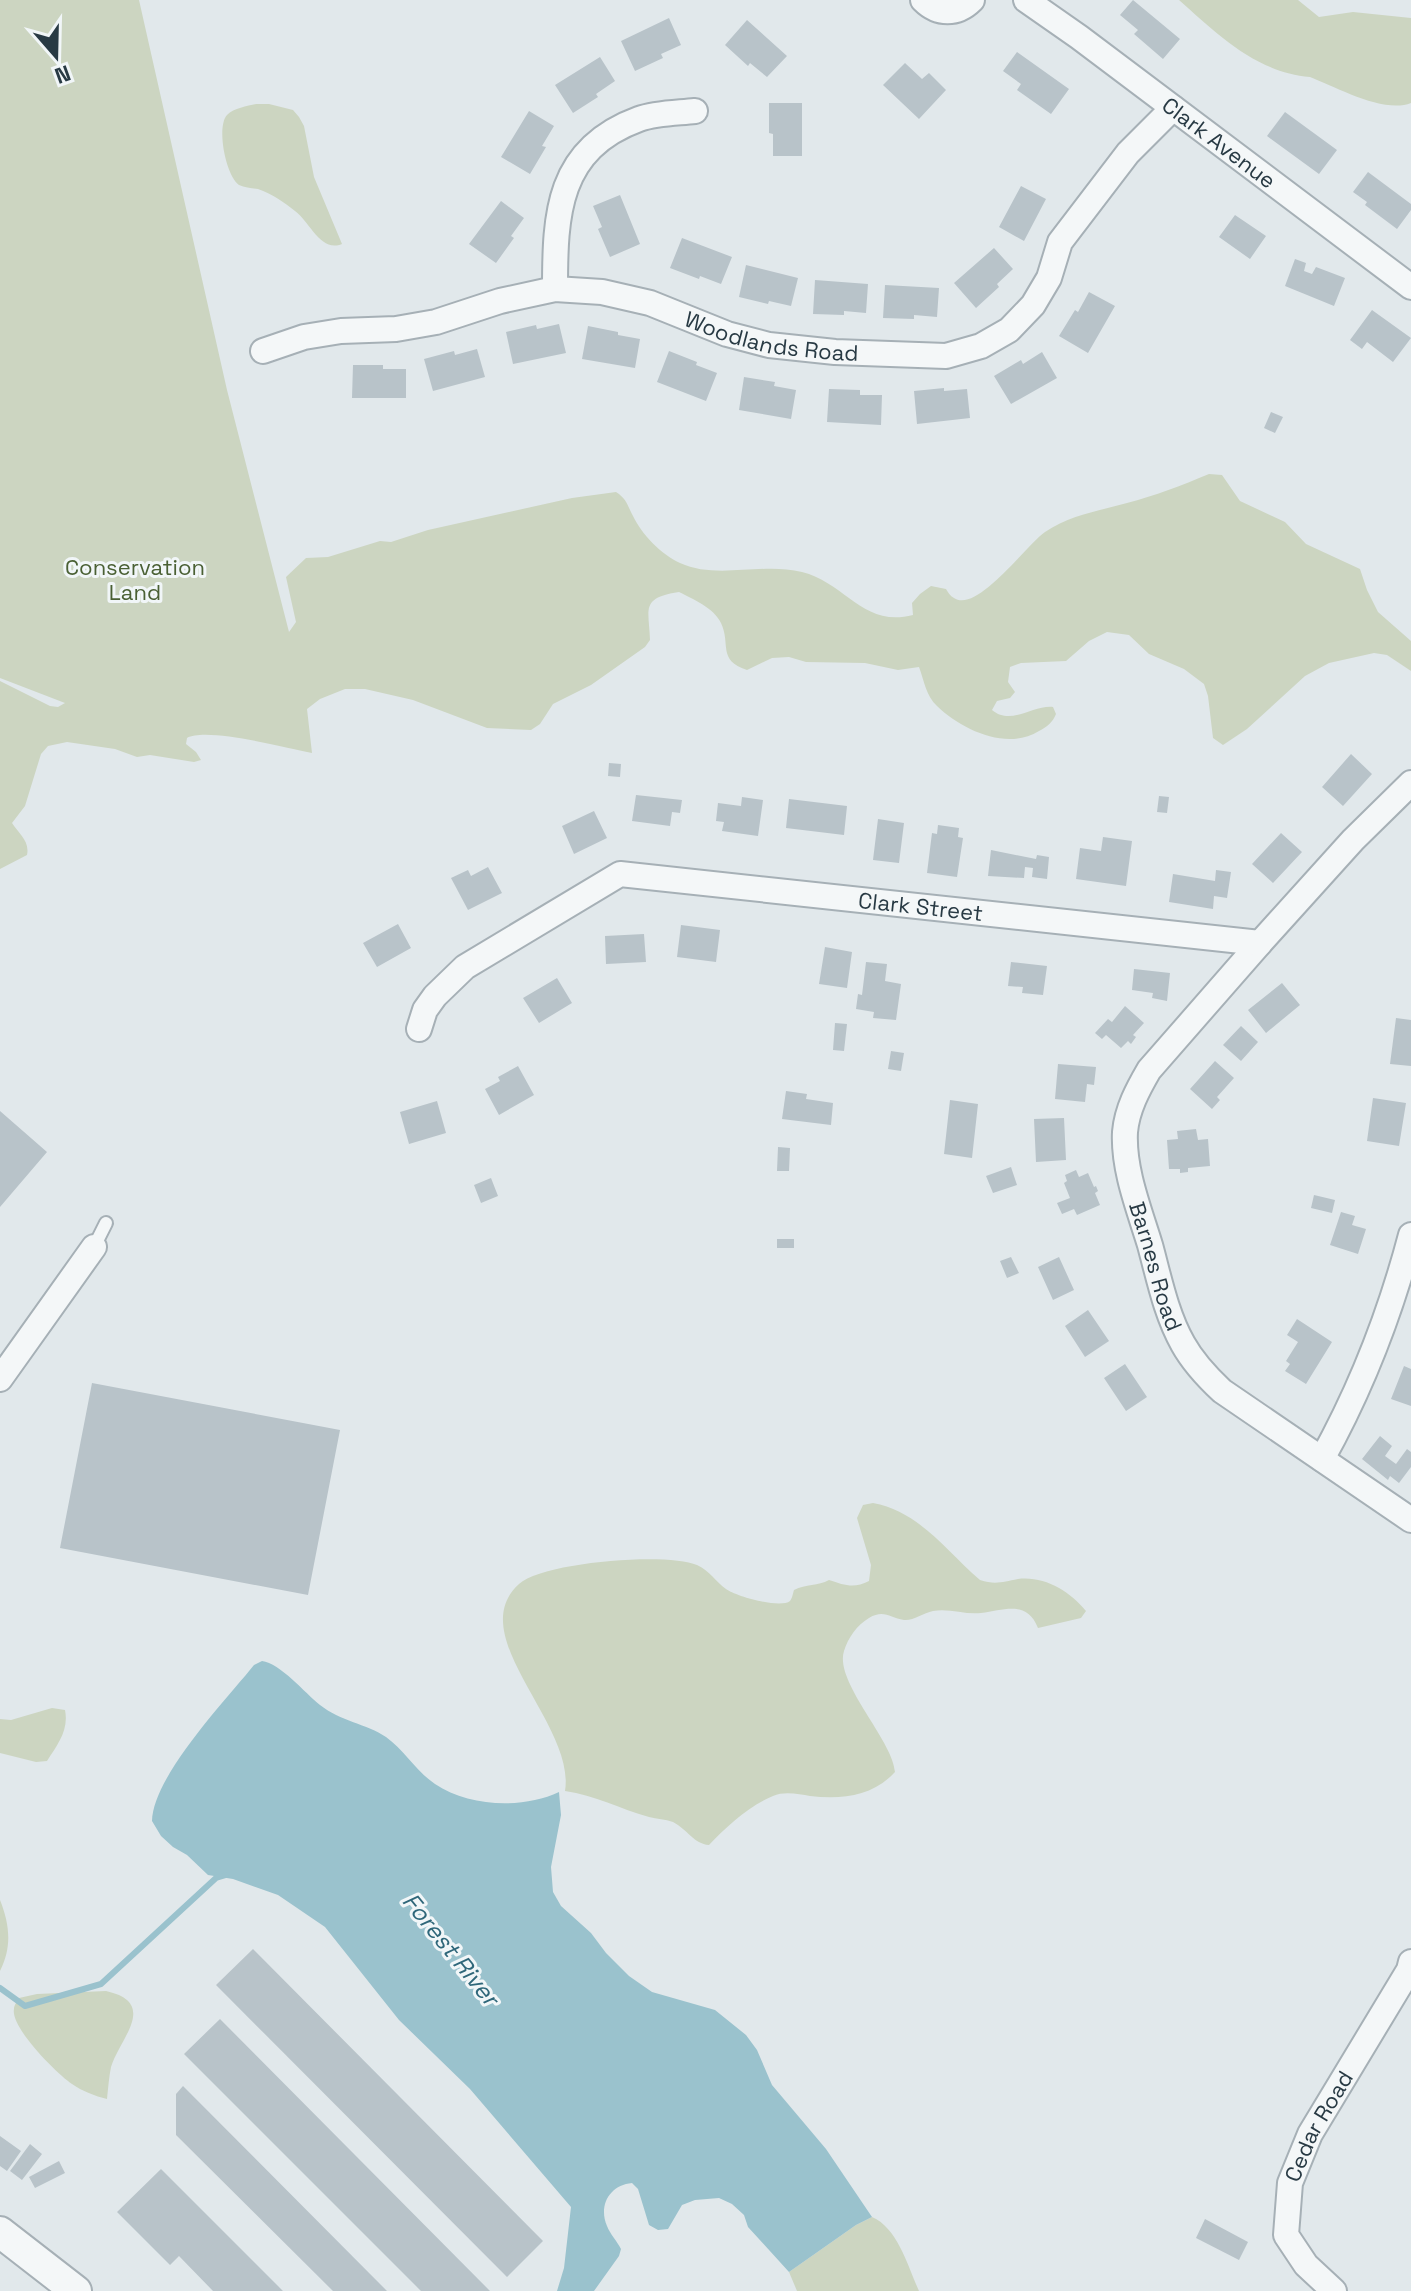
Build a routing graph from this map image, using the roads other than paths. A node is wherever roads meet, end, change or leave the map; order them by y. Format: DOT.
graph roads {
  1 [pos="923,0"];
  2 [pos="972,0"];
  3 [pos="1026,0"];
  4 [pos="1173,108"];
  5 [pos="695,111"];
  6 [pos="1411,287"];
  7 [pos="555,289"];
  8 [pos="263,351"];
  9 [pos="1411,783"];
  10 [pos="1260,943"];
  11 [pos="419,1029"];
  12 [pos="106,1223"];
  13 [pos="1411,1235"];
  14 [pos="94,1247"];
  15 [pos="0,1379"];
  16 [pos="1322,1459"];
  17 [pos="1411,1520"];
  18 [pos="1411,1962"];
  19 [pos="0,2232"];
  20 [pos="76,2291"];
  21 [pos="1334,2291"];
  1 -- 2 [label="street"];
  3 -- 4 [label="street, Clark Avenue"];
  4 -- 6 [label="street, Clark Avenue"];
  4 -- 7 [label="street, Woodlands Road"];
  5 -- 7 [label="street"];
  7 -- 8 [label="street, Woodlands Road"];
  9 -- 10 [label="street"];
  10 -- 11 [label="street, Clark Street"];
  10 -- 16 [label="street, Barnes Road"];
  12 -- 14 [label="lane"];
  13 -- 16 [label="street"];
  14 -- 15 [label="street"];
  16 -- 17 [label="street, Barnes Road"];
  18 -- 21 [label="street, Cedar Road"];
  19 -- 20 [label="street"];
}
